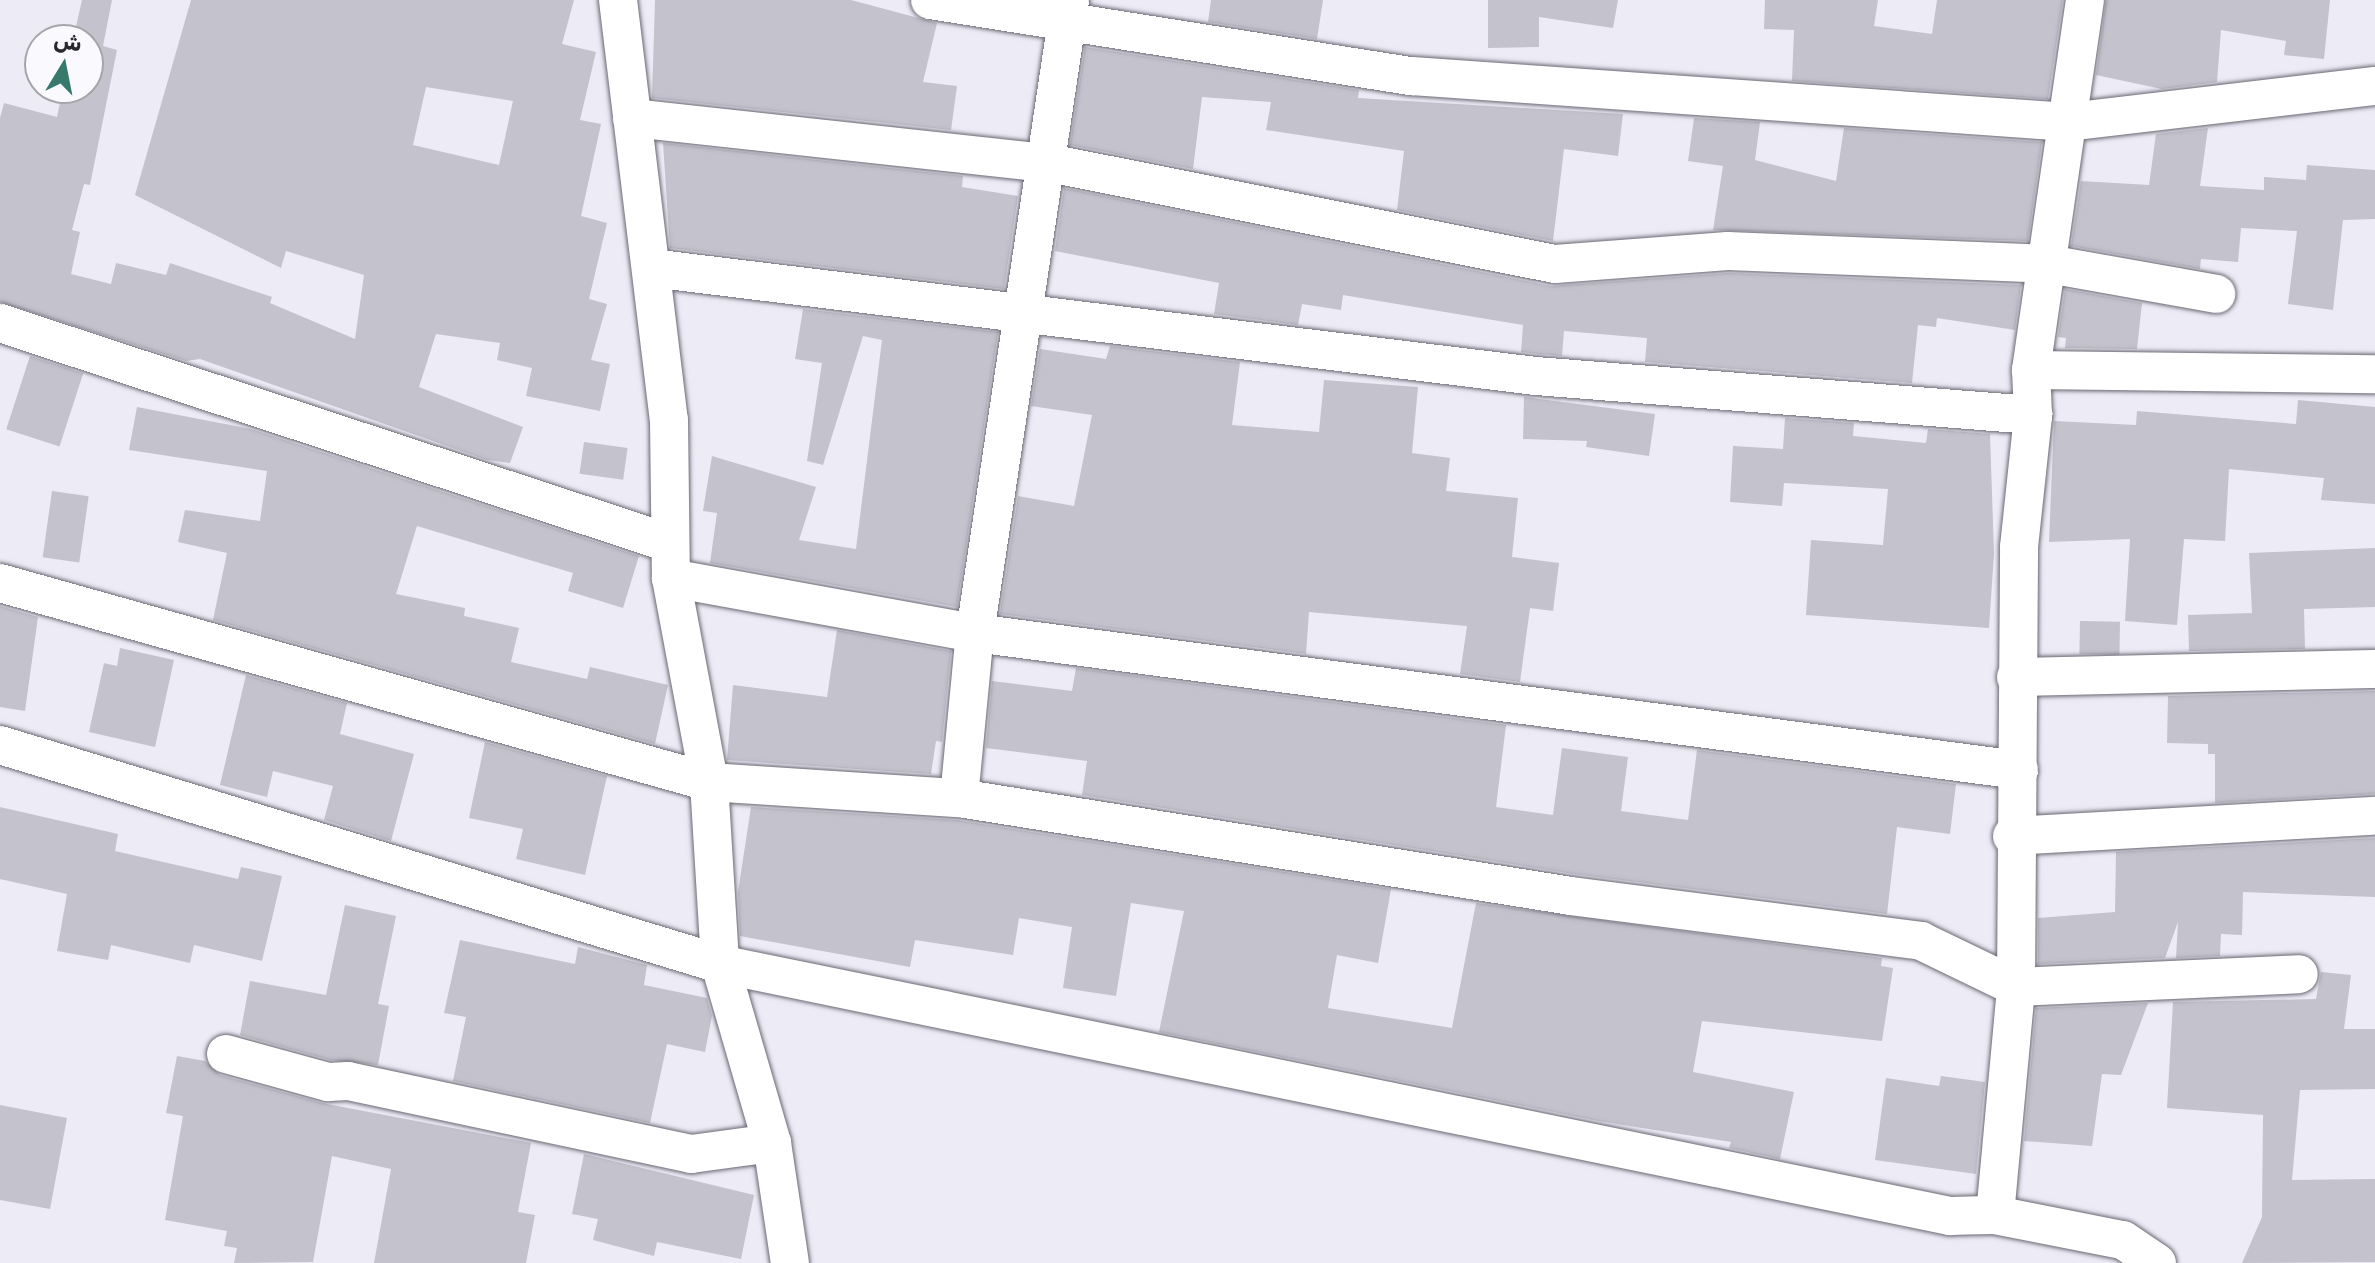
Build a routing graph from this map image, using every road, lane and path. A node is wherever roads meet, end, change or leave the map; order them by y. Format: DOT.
graph roads {
  1 [pos="618,0"];
  2 [pos="930,0"];
  3 [pos="2085,0"];
  4 [pos="1069,10"];
  5 [pos="2375,86"];
  6 [pos="632,118"];
  7 [pos="2068,122"];
  8 [pos="1049,163"];
  9 [pos="2048,264"];
  10 [pos="651,268"];
  11 [pos="2216,294"];
  12 [pos="1027,310"];
  13 [pos="0,323"];
  14 [pos="2031,370"];
  15 [pos="2375,374"];
  16 [pos="2033,415"];
  17 [pos="670,561"];
  18 [pos="0,583"];
  19 [pos="975,633"];
  20 [pos="2375,669"];
  21 [pos="2016,677"];
  22 [pos="0,745"];
  23 [pos="2019,770"];
  24 [pos="709,782"];
  25 [pos="959,798"];
  26 [pos="2375,816"];
  27 [pos="2012,836"];
  28 [pos="720,964"];
  29 [pos="2299,974"];
  30 [pos="2016,987"];
  31 [pos="226,1054"];
  32 [pos="772,1143"];
  33 [pos="1995,1215"];
  34 [pos="790,1263"];
  35 [pos="2157,1263"];
  1 -- 6 [label="street"];
  2 -- 4 [label="street"];
  3 -- 7 [label="street"];
  4 -- 7 [label="street"];
  4 -- 8 [label="street"];
  5 -- 7 [label="street"];
  6 -- 8 [label="street"];
  6 -- 10 [label="street"];
  7 -- 9 [label="street"];
  8 -- 9 [label="street"];
  8 -- 12 [label="street"];
  9 -- 11 [label="street"];
  9 -- 14 [label="street"];
  10 -- 12 [label="street"];
  10 -- 17 [label="street"];
  12 -- 16 [label="street"];
  12 -- 19 [label="street"];
  13 -- 17 [label="street"];
  14 -- 15 [label="street"];
  14 -- 16 [label="street"];
  16 -- 21 [label="street"];
  17 -- 19 [label="street"];
  17 -- 24 [label="street"];
  18 -- 24 [label="street"];
  19 -- 23 [label="street"];
  19 -- 25 [label="street"];
  20 -- 21 [label="street"];
  21 -- 23 [label="street"];
  22 -- 28 [label="street"];
  23 -- 27 [label="street"];
  24 -- 25 [label="street"];
  24 -- 28 [label="street"];
  25 -- 30 [label="street"];
  26 -- 27 [label="street"];
  27 -- 30 [label="street"];
  28 -- 32 [label="street"];
  28 -- 33 [label="street"];
  29 -- 30 [label="street"];
  30 -- 33 [label="street"];
  31 -- 32 [label="street"];
  32 -- 34 [label="street"];
  33 -- 35 [label="street"];
}
